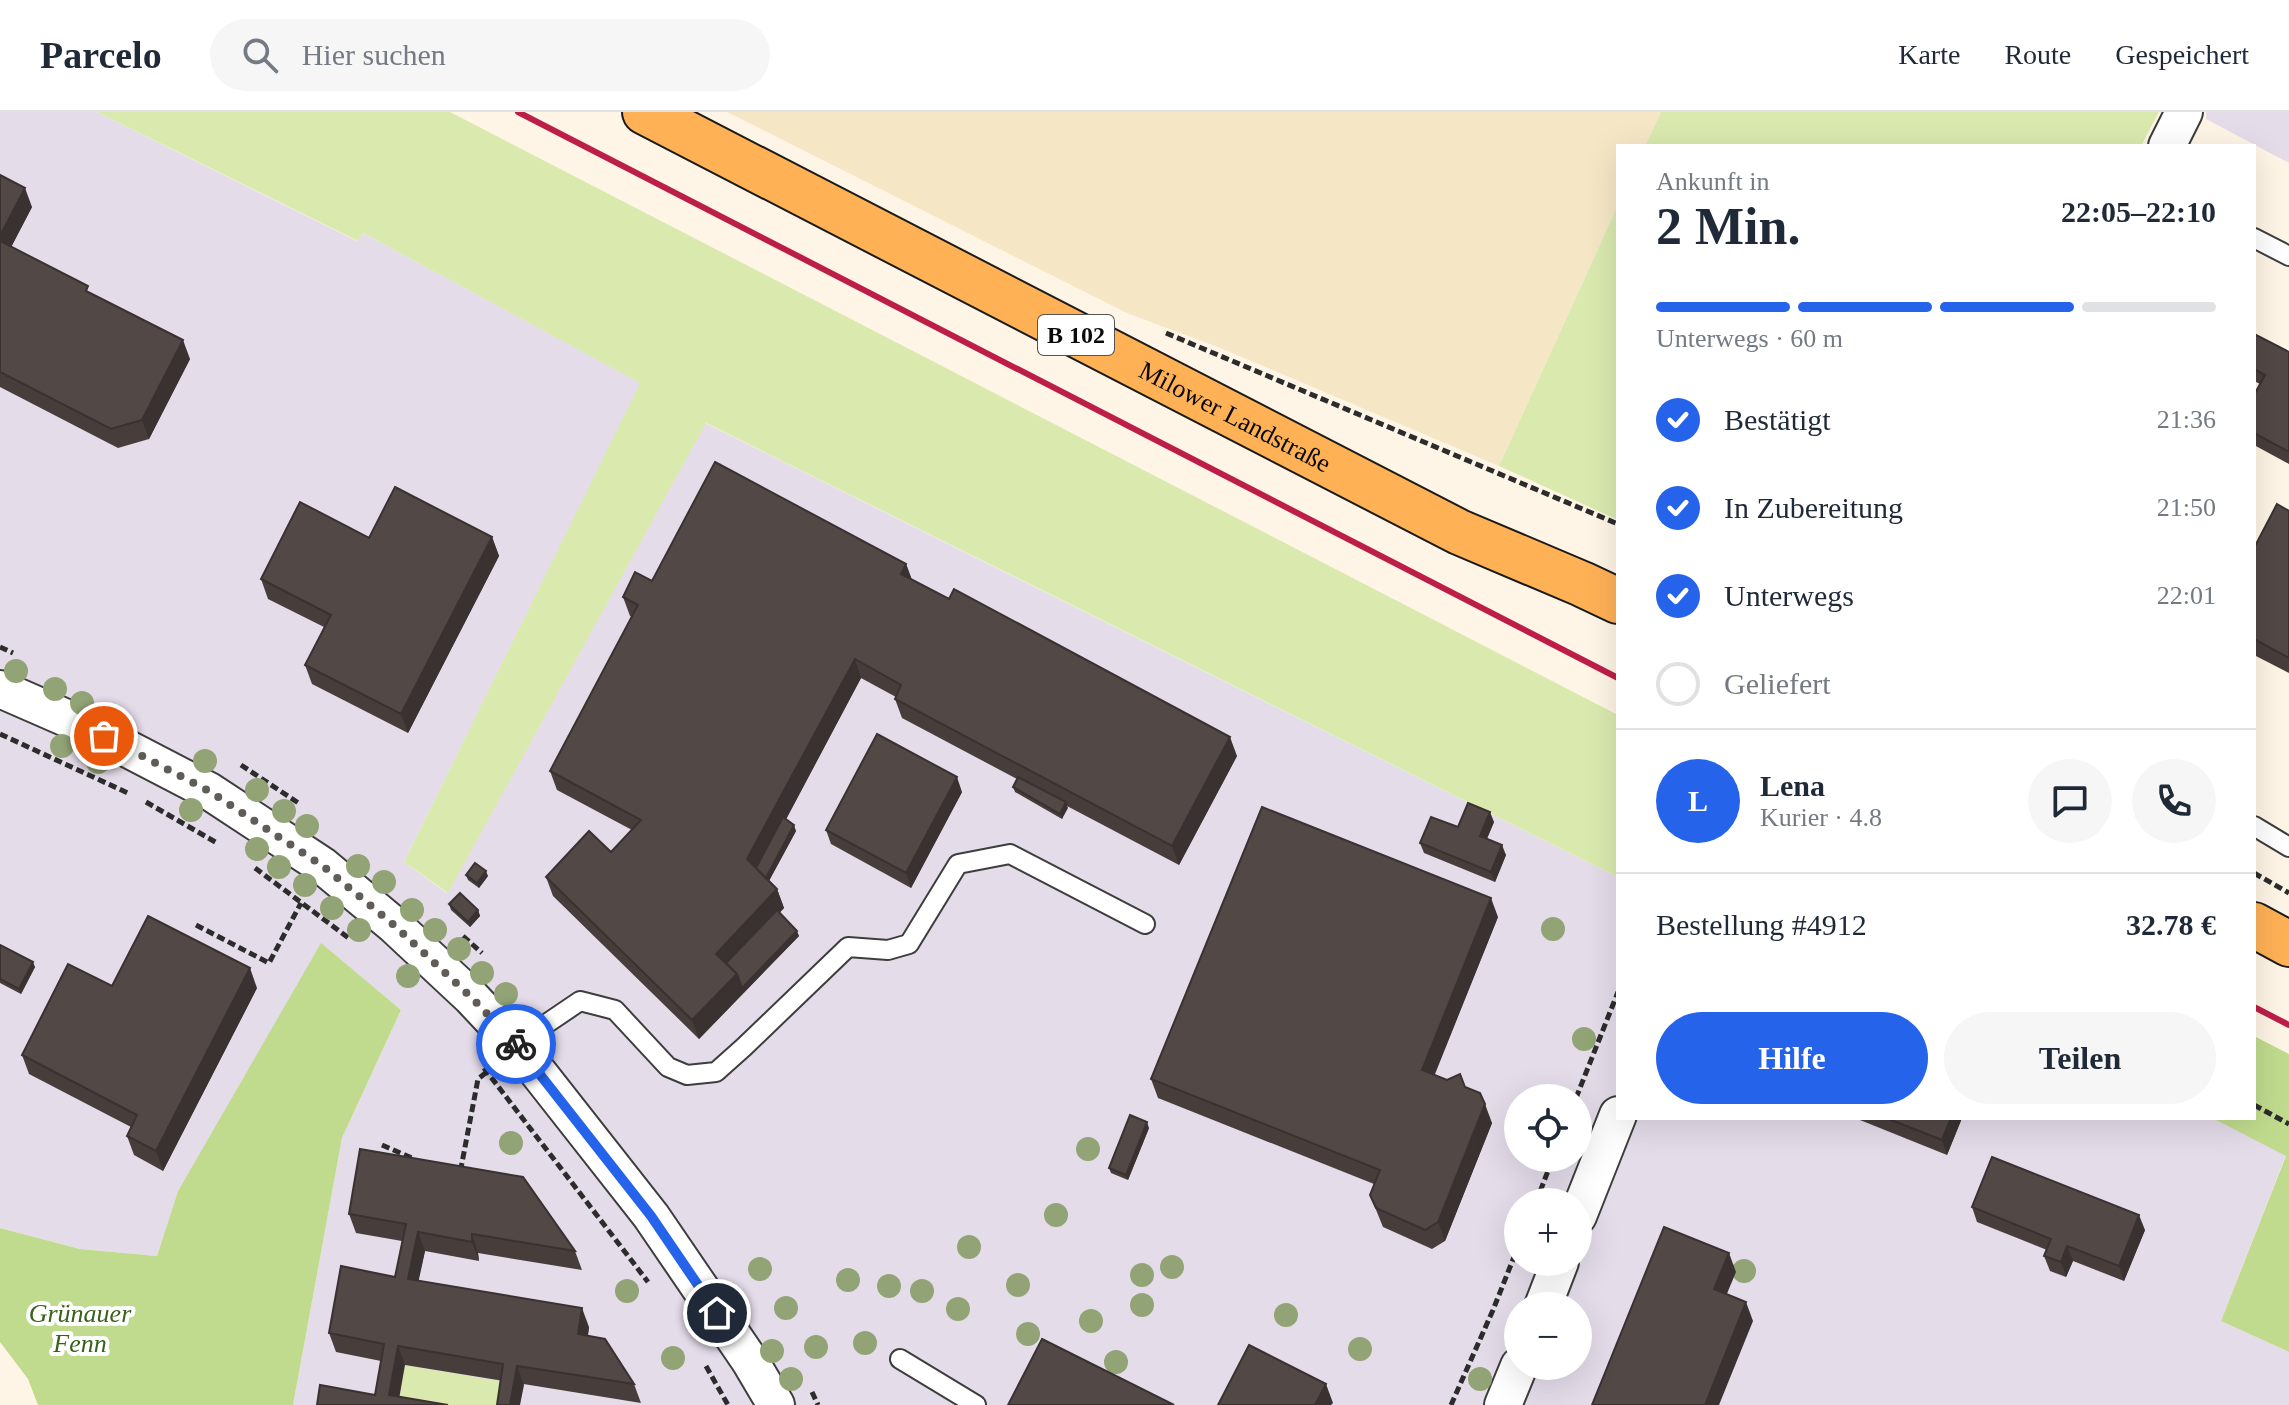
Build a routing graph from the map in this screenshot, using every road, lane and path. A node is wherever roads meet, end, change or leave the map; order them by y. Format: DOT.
graph roads {
  1 [pos="645,112"];
  2 [pos="2184,112"];
  3 [pos="2168,144"];
  4 [pos="2256,239"];
  5 [pos="2289,256"];
  6 [pos="1152,328"];
  7 [pos="1616,523"];
  8 [pos="1616,600"];
  9 [pos="0,689"];
  10 [pos="0,734"];
  11 [pos="2256,827"];
  12 [pos="222,846"];
  13 [pos="2289,847"];
  14 [pos="246,862"];
  15 [pos="2256,874"];
  16 [pos="2289,893"];
  17 [pos="301,903"];
  18 [pos="1145,924"];
  19 [pos="196,925"];
  20 [pos="2256,926"];
  21 [pos="356,944"];
  22 [pos="2289,944"];
  23 [pos="1616,997"];
  24 [pos="549,1022"];
  25 [pos="519,1048"];
  26 [pos="477,1060"];
  27 [pos="487,1072"];
  28 [pos="1582,1084"];
  29 [pos="2256,1106"];
  30 [pos="1616,1120"];
  31 [pos="2289,1124"];
  32 [pos="382,1145"];
  33 [pos="419,1162"];
  34 [pos="447,1168"];
  35 [pos="1589,1188"];
  36 [pos="1506,1276"];
  37 [pos="657,1293"];
  38 [pos="700,1355"];
  39 [pos="900,1359"];
  40 [pos="1513,1380"];
  41 [pos="728,1405"];
  42 [pos="776,1405"];
  43 [pos="976,1405"];
  44 [pos="1451,1405"];
  45 [pos="1503,1405"];
  1 -- 8 [label="main road, Milower Landstraße / B 102"];
  2 -- 3 [label="street"];
  4 -- 5 [label="lane"];
  6 -- 7 [label="path"];
  9 -- 25 [label="street"];
  10 -- 12 [label="path"];
  11 -- 13 [label="lane"];
  14 -- 17 [label="path"];
  15 -- 16 [label="path"];
  17 -- 19 [label="path"];
  17 -- 21 [label="path"];
  18 -- 24 [label="lane"];
  20 -- 22 [label="main road"];
  23 -- 28 [label="path"];
  25 -- 27 [label="path"];
  25 -- 42 [label="street"];
  26 -- 27 [label="path"];
  27 -- 34 [label="path"];
  27 -- 37 [label="path"];
  29 -- 31 [label="path"];
  30 -- 35 [label="street"];
  32 -- 33 [label="path"];
  36 -- 44 [label="path"];
  38 -- 41 [label="path"];
  39 -- 43 [label="lane"];
  40 -- 45 [label="street"];
}
